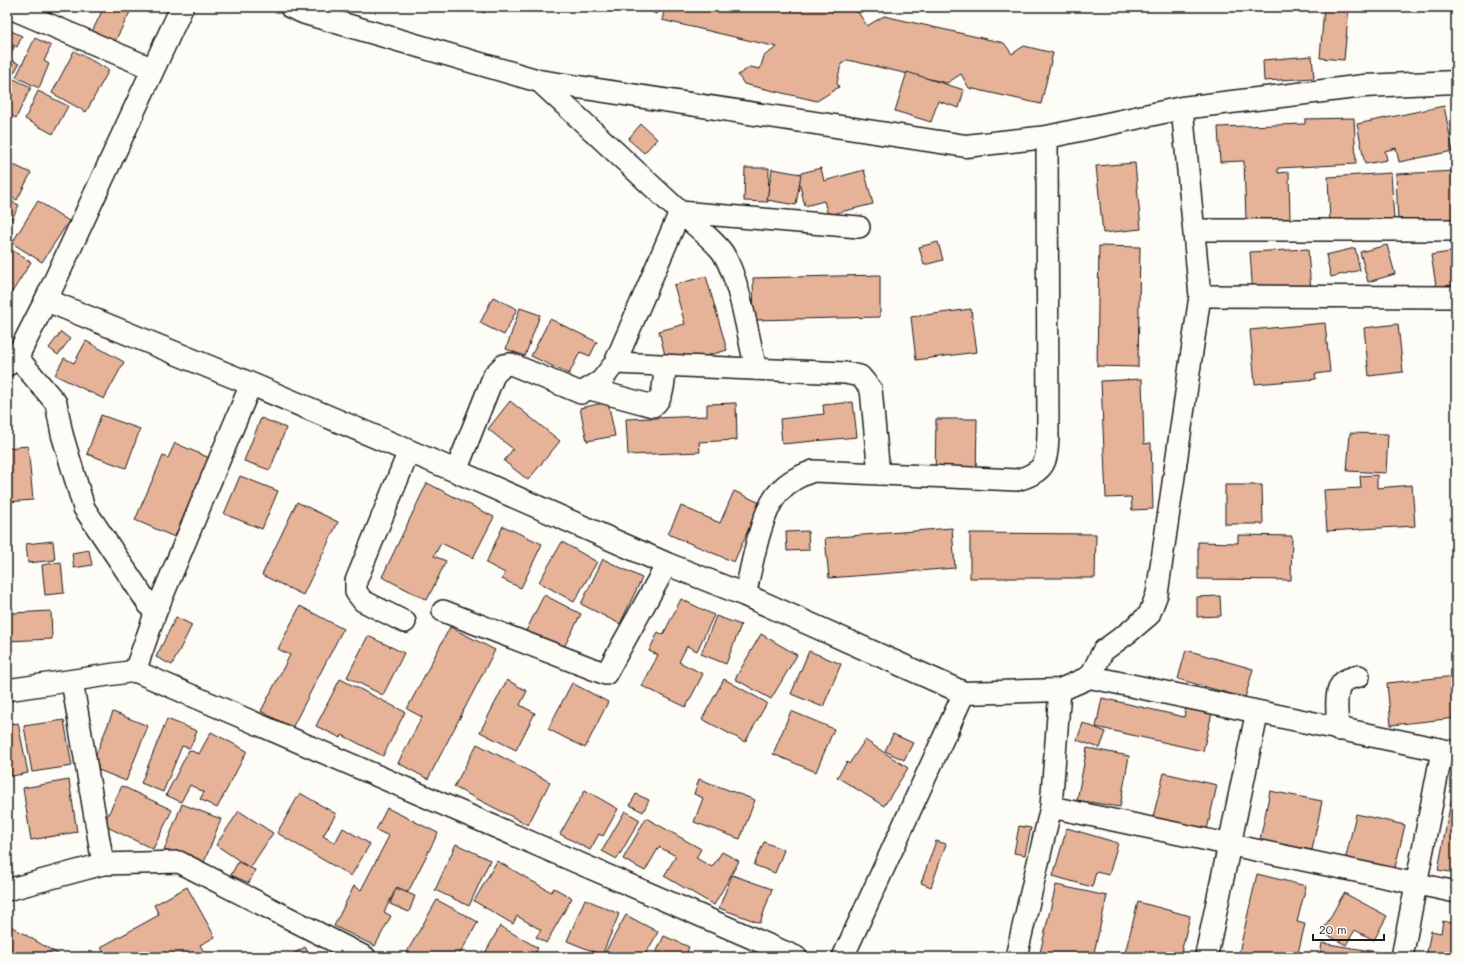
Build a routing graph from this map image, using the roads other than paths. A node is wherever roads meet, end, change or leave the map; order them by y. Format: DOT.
graph roads {
  1 [pos="8,7"];
  2 [pos="182,7"];
  3 [pos="301,9"];
  4 [pos="153,69"];
  5 [pos="539,81"];
  6 [pos="1456,82"];
  7 [pos="1182,108"];
  8 [pos="1047,137"];
  9 [pos="680,212"];
  10 [pos="859,227"];
  11 [pos="1194,230"];
  12 [pos="1456,230"];
  13 [pos="1200,296"];
  14 [pos="1456,297"];
  15 [pos="46,300"];
  16 [pos="12,361"];
  17 [pos="615,363"];
  18 [pos="665,365"];
  19 [pos="756,369"];
  20 [pos="251,384"];
  21 [pos="590,389"];
  22 [pos="409,451"];
  23 [pos="456,471"];
  24 [pos="879,474"];
  25 [pos="667,564"];
  26 [pos="745,595"];
  27 [pos="443,611"];
  28 [pos="155,614"];
  29 [pos="405,622"];
  30 [pos="135,671"];
  31 [pos="1359,676"];
  32 [pos="1090,677"];
  33 [pos="72,681"];
  34 [pos="7,690"];
  35 [pos="1060,690"];
  36 [pos="964,693"];
  37 [pos="1257,712"];
  38 [pos="1338,730"];
  39 [pos="1449,752"];
  40 [pos="1051,807"];
  41 [pos="1230,843"];
  42 [pos="103,864"];
  43 [pos="1416,883"];
  44 [pos="7,890"];
  45 [pos="1456,892"];
  46 [pos="365,957"];
  47 [pos="796,957"];
  48 [pos="843,957"];
  49 [pos="1016,957"];
  50 [pos="1206,957"];
  51 [pos="1402,957"];
  1 -- 4 [label="street"];
  2 -- 4 [label="street"];
  3 -- 5 [label="street"];
  4 -- 15 [label="street"];
  5 -- 8 [label="street"];
  5 -- 9 [label="street"];
  6 -- 7 [label="street"];
  7 -- 8 [label="street"];
  7 -- 11 [label="street"];
  8 -- 24 [label="street"];
  9 -- 10 [label="street"];
  9 -- 17 [label="street"];
  9 -- 19 [label="street"];
  11 -- 12 [label="street"];
  11 -- 13 [label="street"];
  13 -- 14 [label="street"];
  13 -- 32 [label="street"];
  15 -- 16 [label="street"];
  15 -- 20 [label="street"];
  16 -- 28 [label="street"];
  17 -- 18 [label="street"];
  17 -- 21 [label="street"];
  18 -- 19 [label="street"];
  18 -- 21 [label="street"];
  19 -- 24 [label="street"];
  20 -- 22 [label="street"];
  20 -- 28 [label="street"];
  21 -- 23 [label="street"];
  22 -- 23 [label="street"];
  22 -- 29 [label="street"];
  23 -- 25 [label="street"];
  24 -- 26 [label="street"];
  25 -- 26 [label="street"];
  25 -- 27 [label="street"];
  26 -- 36 [label="street"];
  28 -- 30 [label="street"];
  30 -- 33 [label="street"];
  30 -- 47 [label="street"];
  31 -- 38 [label="street"];
  32 -- 35 [label="street"];
  32 -- 37 [label="street"];
  33 -- 34 [label="street"];
  33 -- 42 [label="street"];
  35 -- 36 [label="street"];
  35 -- 40 [label="street"];
  36 -- 48 [label="street"];
  37 -- 38 [label="street"];
  37 -- 41 [label="street"];
  38 -- 39 [label="street"];
  39 -- 43 [label="street"];
  40 -- 41 [label="street"];
  40 -- 49 [label="street"];
  41 -- 43 [label="street"];
  41 -- 50 [label="street"];
  42 -- 44 [label="street"];
  42 -- 46 [label="street"];
  43 -- 45 [label="street"];
  43 -- 51 [label="street"];
}
